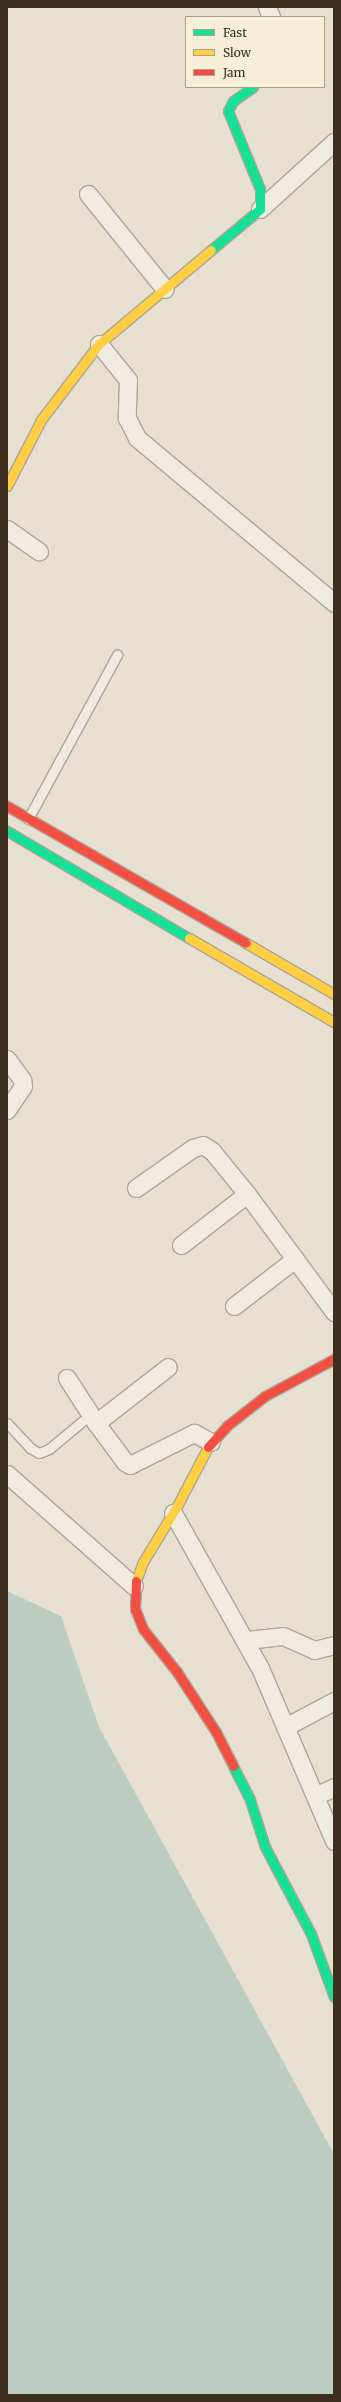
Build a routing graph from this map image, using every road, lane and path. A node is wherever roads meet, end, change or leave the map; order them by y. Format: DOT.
graph roads {
  1 [pos="252,88"];
  2 [pos="334,142"];
  3 [pos="88,194"];
  4 [pos="260,209"];
  5 [pos="165,289"];
  6 [pos="99,344"];
  7 [pos="8,478"];
  8 [pos="7,529"];
  9 [pos="39,551"];
  10 [pos="334,603"];
  11 [pos="117,655"];
  12 [pos="7,806"];
  13 [pos="28,818"];
  14 [pos="7,831"];
  15 [pos="18,837"];
  16 [pos="334,994"];
  17 [pos="334,1022"];
  18 [pos="7,1059"];
  19 [pos="7,1110"];
  20 [pos="136,1188"];
  21 [pos="247,1194"];
  22 [pos="181,1245"];
  23 [pos="295,1258"];
  24 [pos="234,1306"];
  25 [pos="334,1312"];
  26 [pos="334,1359"];
  27 [pos="168,1367"];
  28 [pos="67,1378"];
  29 [pos="93,1419"];
  30 [pos="7,1423"];
  31 [pos="211,1442"];
  32 [pos="7,1474"];
  33 [pos="173,1513"];
  34 [pos="134,1586"];
  35 [pos="246,1640"];
  36 [pos="334,1645"];
  37 [pos="334,1701"];
  38 [pos="285,1727"];
  39 [pos="334,1787"];
  40 [pos="315,1796"];
  41 [pos="333,1835"];
  42 [pos="334,1997"];
  1 -- 4 [label="street"];
  2 -- 4 [label="street"];
  3 -- 5 [label="street"];
  4 -- 5 [label="street"];
  5 -- 6 [label="street"];
  6 -- 7 [label="street"];
  6 -- 10 [label="street"];
  8 -- 9 [label="street"];
  11 -- 13 [label="lane"];
  12 -- 13 [label="street"];
  13 -- 15 [label="lane"];
  13 -- 16 [label="street"];
  14 -- 15 [label="street"];
  15 -- 17 [label="street"];
  18 -- 19 [label="street"];
  20 -- 21 [label="street"];
  21 -- 22 [label="street"];
  21 -- 23 [label="street"];
  23 -- 24 [label="street"];
  23 -- 25 [label="street"];
  26 -- 31 [label="street"];
  27 -- 29 [label="street"];
  28 -- 29 [label="street"];
  29 -- 30 [label="lane"];
  29 -- 31 [label="street"];
  31 -- 33 [label="street"];
  32 -- 34 [label="street"];
  33 -- 34 [label="street"];
  33 -- 35 [label="street"];
  34 -- 42 [label="street"];
  35 -- 36 [label="street"];
  35 -- 38 [label="street"];
  37 -- 38 [label="street"];
  38 -- 40 [label="street"];
  39 -- 40 [label="street"];
  40 -- 41 [label="street"];
}
